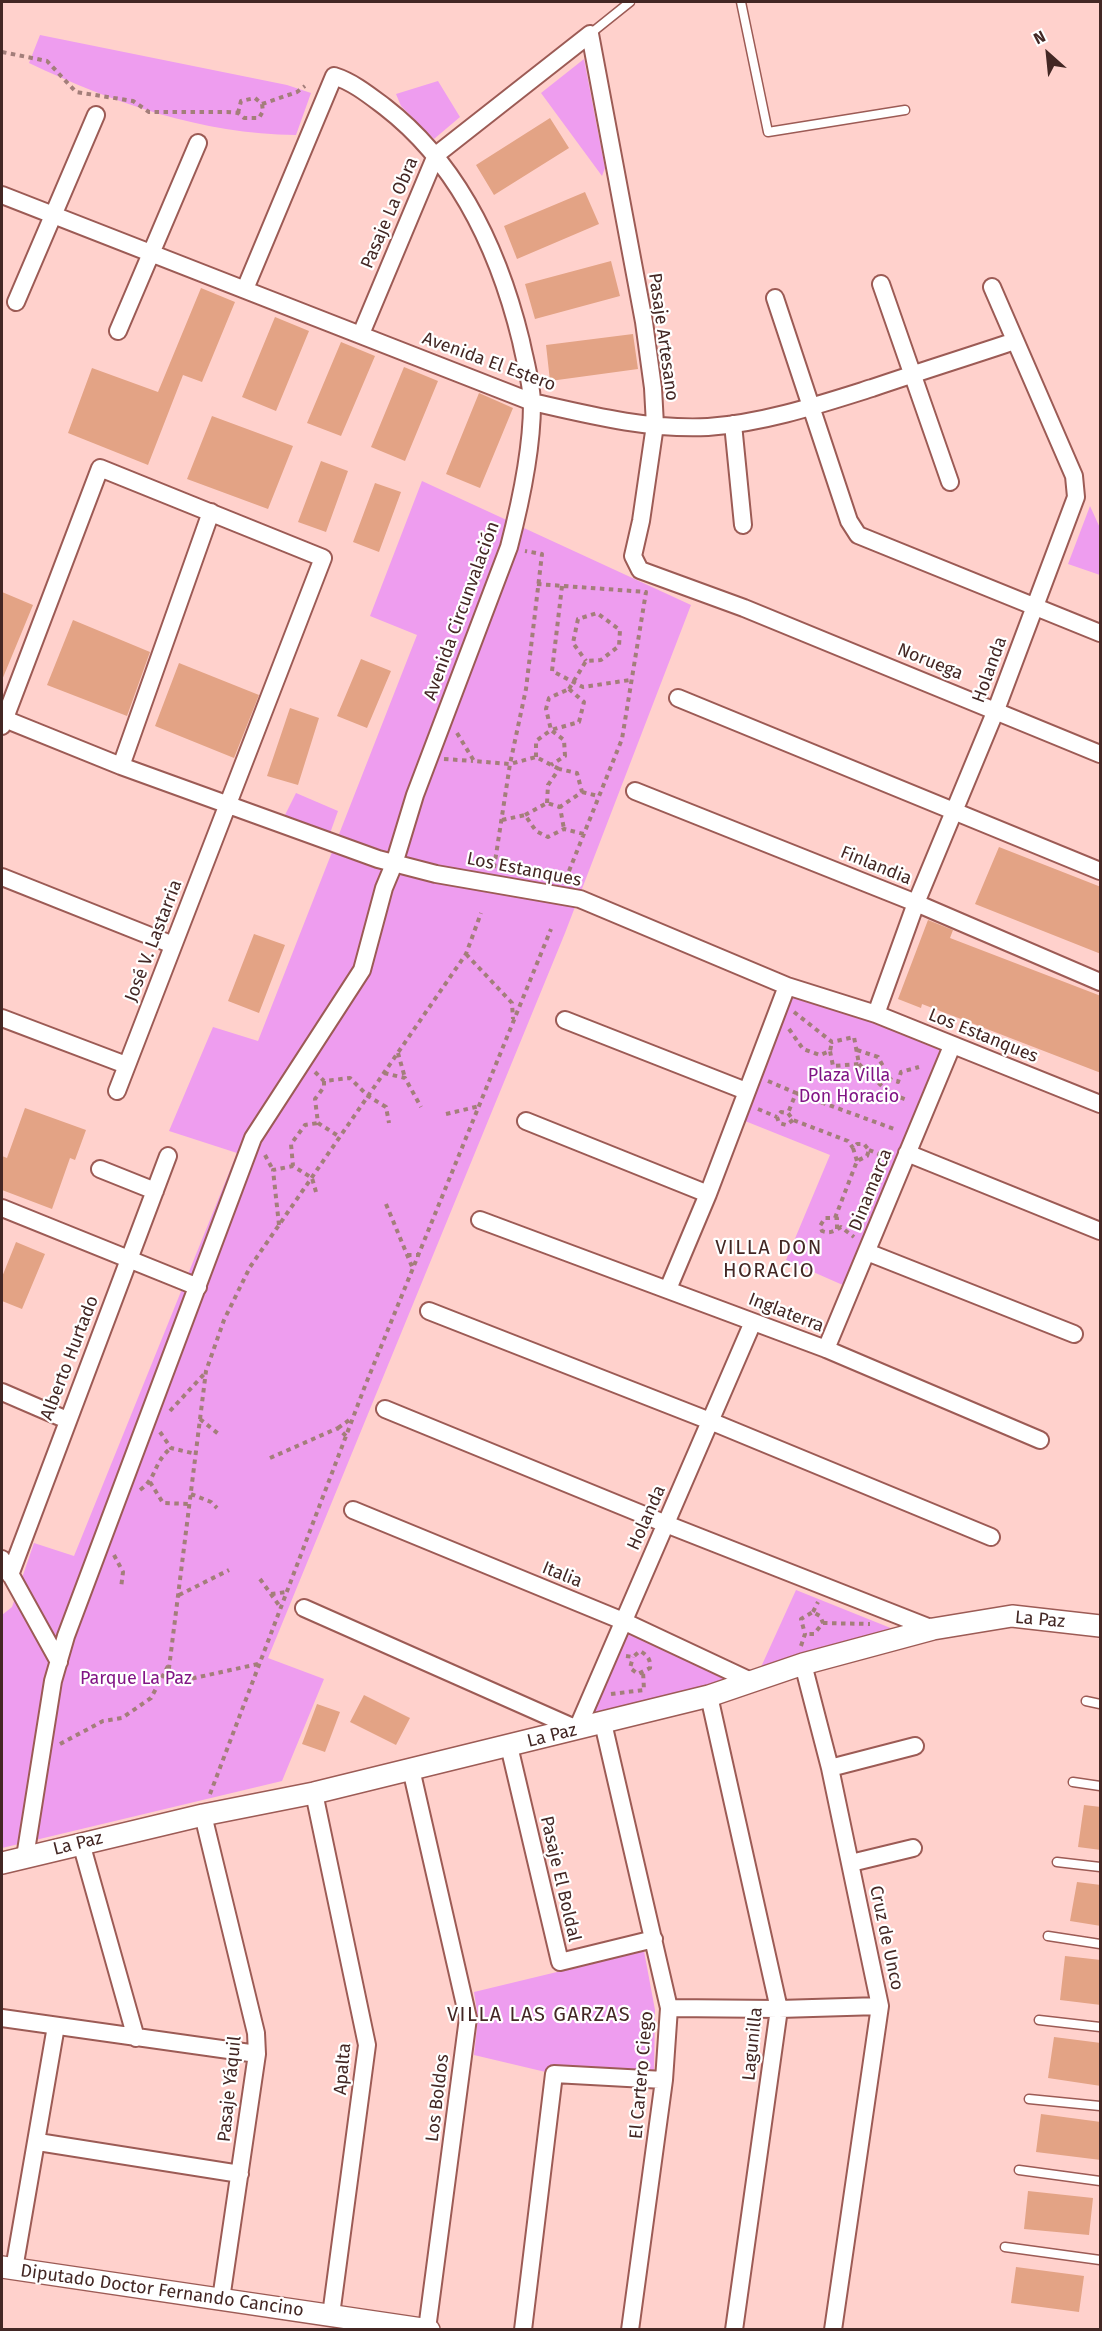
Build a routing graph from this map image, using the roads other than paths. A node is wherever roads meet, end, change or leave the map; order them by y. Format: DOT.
graph roads {
  1 [pos="630,2"];
  2 [pos="741,2"];
  3 [pos="590,34"];
  4 [pos="905,111"];
  5 [pos="96,115"];
  6 [pos="198,144"];
  7 [pos="436,155"];
  8 [pos="2,195"];
  9 [pos="53,215"];
  10 [pos="151,253"];
  11 [pos="881,284"];
  12 [pos="992,287"];
  13 [pos="245,289"];
  14 [pos="776,298"];
  15 [pos="16,302"];
  16 [pos="118,331"];
  17 [pos="361,334"];
  18 [pos="1015,341"];
  19 [pos="912,375"];
  20 [pos="532,402"];
  21 [pos="812,407"];
  22 [pos="733,424"];
  23 [pos="654,425"];
  24 [pos="950,482"];
  25 [pos="211,512"];
  26 [pos="743,525"];
  27 [pos="1035,605"];
  28 [pos="744,608"];
  29 [pos="1101,633"];
  30 [pos="678,698"];
  31 [pos="996,710"];
  32 [pos="2,721"];
  33 [pos="1101,754"];
  34 [pos="121,766"];
  35 [pos="635,791"];
  36 [pos="228,805"];
  37 [pos="955,811"];
  38 [pos="394,864"];
  39 [pos="1101,871"];
  40 [pos="2,877"];
  41 [pos="916,903"];
  42 [pos="173,945"];
  43 [pos="1101,982"];
  44 [pos="787,986"];
  45 [pos="876,1014"];
  46 [pos="2,1018"];
  47 [pos="565,1020"];
  48 [pos="952,1046"];
  49 [pos="126,1065"];
  50 [pos="117,1091"];
  51 [pos="746,1091"];
  52 [pos="1101,1104"];
  53 [pos="526,1121"];
  54 [pos="907,1153"];
  55 [pos="168,1156"];
  56 [pos="100,1169"];
  57 [pos="154,1191"];
  58 [pos="708,1194"];
  59 [pos="2,1208"];
  60 [pos="480,1220"];
  61 [pos="1101,1231"];
  62 [pos="867,1252"];
  63 [pos="129,1258"];
  64 [pos="198,1287"];
  65 [pos="668,1289"];
  66 [pos="429,1311"];
  67 [pos="753,1322"];
  68 [pos="1074,1334"];
  69 [pos="826,1349"];
  70 [pos="2,1392"];
  71 [pos="385,1409"];
  72 [pos="67,1420"];
  73 [pos="710,1421"];
  74 [pos="1040,1440"];
  75 [pos="353,1510"];
  76 [pos="666,1524"];
  77 [pos="991,1537"];
  78 [pos="2,1559"];
  79 [pos="10,1575"];
  80 [pos="304,1608"];
  81 [pos="623,1621"];
  82 [pos="1101,1626"];
  83 [pos="933,1629"];
  84 [pos="806,1657"];
  85 [pos="59,1662"];
  86 [pos="753,1682"];
  87 [pos="709,1696"];
  88 [pos="1086,1701"];
  89 [pos="1101,1704"];
  90 [pos="603,1723"];
  91 [pos="577,1729"];
  92 [pos="509,1746"];
  93 [pos="915,1746"];
  94 [pos="830,1768"];
  95 [pos="411,1769"];
  96 [pos="1073,1782"];
  97 [pos="1101,1786"];
  98 [pos="314,1793"];
  99 [pos="206,1807"];
  100 [pos="81,1843"];
  101 [pos="913,1848"];
  102 [pos="25,1857"];
  103 [pos="1057,1862"];
  104 [pos="2,1863"];
  105 [pos="851,1863"];
  106 [pos="1101,1867"];
  107 [pos="1048,1936"];
  108 [pos="654,1939"];
  109 [pos="1101,1944"];
  110 [pos="880,2006"];
  111 [pos="669,2008"];
  112 [pos="779,2009"];
  113 [pos="2,2018"];
  114 [pos="1039,2020"];
  115 [pos="56,2026"];
  116 [pos="1101,2027"];
  117 [pos="136,2038"];
  118 [pos="257,2054"];
  119 [pos="664,2080"];
  120 [pos="1029,2099"];
  121 [pos="1101,2106"];
  122 [pos="38,2142"];
  123 [pos="1019,2170"];
  124 [pos="240,2174"];
  125 [pos="1101,2181"];
  126 [pos="1005,2247"];
  127 [pos="1101,2260"];
  128 [pos="8,2268"];
  129 [pos="221,2299"];
  130 [pos="332,2315"];
  131 [pos="428,2329"];
  132 [pos="524,2330"];
  133 [pos="630,2330"];
  134 [pos="734,2330"];
  135 [pos="833,2330"];
  1 -- 3 [label="lane"];
  2 -- 4 [label="lane"];
  3 -- 7 [label="street, Pasaje La Obra"];
  3 -- 23 [label="street, Pasaje Artesano"];
  5 -- 9 [label="street"];
  6 -- 10 [label="street"];
  7 -- 13 [label="street, Avenida Circunvalación"];
  7 -- 17 [label="street, Pasaje La Obra"];
  7 -- 20 [label="street, Avenida Circunvalación"];
  8 -- 9 [label="street, Avenida El Estero"];
  9 -- 10 [label="street, Avenida El Estero"];
  9 -- 15 [label="street"];
  10 -- 13 [label="street, Avenida El Estero"];
  10 -- 16 [label="street"];
  11 -- 19 [label="street"];
  12 -- 18 [label="street, Holanda"];
  13 -- 17 [label="street, Avenida El Estero"];
  14 -- 21 [label="street"];
  17 -- 20 [label="street, Avenida El Estero"];
  18 -- 19 [label="street, Avenida El Estero"];
  18 -- 27 [label="street, Holanda"];
  19 -- 21 [label="street, Avenida El Estero"];
  19 -- 24 [label="street"];
  20 -- 23 [label="street, Avenida El Estero"];
  20 -- 38 [label="street, Avenida Circunvalación"];
  21 -- 22 [label="street, Avenida El Estero"];
  21 -- 27 [label="street"];
  22 -- 23 [label="street, Avenida El Estero"];
  22 -- 26 [label="street"];
  23 -- 28 [label="street, Pasaje Artesano"];
  25 -- 32 [label="street"];
  25 -- 34 [label="street"];
  25 -- 36 [label="street, José V. Lastarria"];
  27 -- 29 [label="street"];
  27 -- 31 [label="street, Holanda"];
  28 -- 31 [label="street, Noruega"];
  30 -- 37 [label="street"];
  31 -- 33 [label="street, Noruega"];
  31 -- 37 [label="street, Holanda"];
  32 -- 34 [label="street, Los Estanques"];
  34 -- 36 [label="street, Los Estanques"];
  35 -- 41 [label="street, Finlandia"];
  36 -- 38 [label="street, Los Estanques"];
  36 -- 42 [label="street, José V. Lastarria"];
  37 -- 39 [label="street"];
  37 -- 41 [label="street, Holanda"];
  38 -- 44 [label="street, Los Estanques"];
  38 -- 64 [label="street, Avenida Circunvalación"];
  40 -- 42 [label="street"];
  41 -- 43 [label="street, Finlandia"];
  41 -- 45 [label="street, Holanda"];
  42 -- 49 [label="street, José V. Lastarria"];
  44 -- 45 [label="street, Los Estanques"];
  44 -- 51 [label="street"];
  45 -- 48 [label="street, Los Estanques"];
  46 -- 49 [label="street"];
  47 -- 51 [label="street"];
  48 -- 52 [label="street, Los Estanques"];
  48 -- 54 [label="street, Dinamarca"];
  49 -- 50 [label="street, José V. Lastarria"];
  51 -- 58 [label="street"];
  53 -- 58 [label="street"];
  54 -- 61 [label="street"];
  54 -- 62 [label="street, Dinamarca"];
  55 -- 57 [label="street, Alberto Hurtado"];
  56 -- 57 [label="street"];
  57 -- 63 [label="street, Alberto Hurtado"];
  58 -- 65 [label="street"];
  59 -- 63 [label="street"];
  60 -- 65 [label="street, Inglaterra"];
  62 -- 68 [label="street"];
  62 -- 69 [label="street, Dinamarca"];
  63 -- 64 [label="street"];
  63 -- 72 [label="street, Alberto Hurtado"];
  64 -- 85 [label="street, Avenida Circunvalación"];
  65 -- 67 [label="street, Inglaterra"];
  66 -- 73 [label="street"];
  67 -- 69 [label="street, Inglaterra"];
  67 -- 73 [label="street, Holanda"];
  69 -- 74 [label="street, Inglaterra"];
  70 -- 72 [label="street"];
  71 -- 76 [label="street"];
  72 -- 79 [label="street, Alberto Hurtado"];
  73 -- 76 [label="street, Holanda"];
  73 -- 77 [label="street"];
  75 -- 81 [label="street, Italia"];
  76 -- 81 [label="street, Holanda"];
  76 -- 83 [label="street"];
  78 -- 79 [label="street"];
  79 -- 85 [label="street"];
  80 -- 91 [label="street"];
  81 -- 86 [label="street, Italia"];
  81 -- 91 [label="street, Holanda"];
  82 -- 83 [label="street, La Paz"];
  83 -- 84 [label="street, La Paz"];
  84 -- 86 [label="street, La Paz"];
  84 -- 94 [label="street, Cruz de Unco"];
  85 -- 102 [label="street, Avenida Circunvalación"];
  86 -- 87 [label="street, La Paz"];
  87 -- 90 [label="street, La Paz"];
  87 -- 112 [label="street, Lagunilla"];
  88 -- 89 [label="lane"];
  90 -- 91 [label="street, La Paz"];
  90 -- 108 [label="street, El Cartero Ciego"];
  91 -- 92 [label="street, La Paz"];
  92 -- 95 [label="street, La Paz"];
  92 -- 108 [label="street, Pasaje El Boldal"];
  93 -- 94 [label="street"];
  94 -- 105 [label="street, Cruz de Unco"];
  95 -- 98 [label="street, La Paz"];
  95 -- 131 [label="street, Los Boldos"];
  96 -- 97 [label="lane"];
  98 -- 99 [label="street, La Paz"];
  98 -- 130 [label="street, Apalta"];
  99 -- 100 [label="street, La Paz"];
  99 -- 118 [label="street, Pasaje Yáquil"];
  100 -- 102 [label="street, La Paz"];
  100 -- 117 [label="street"];
  101 -- 105 [label="street"];
  102 -- 104 [label="street, La Paz"];
  103 -- 106 [label="lane"];
  105 -- 110 [label="street, Cruz de Unco"];
  107 -- 109 [label="lane"];
  108 -- 111 [label="street, El Cartero Ciego"];
  110 -- 112 [label="street"];
  110 -- 135 [label="street, Cruz de Unco"];
  111 -- 112 [label="street"];
  111 -- 119 [label="street, El Cartero Ciego"];
  112 -- 134 [label="street, Lagunilla"];
  113 -- 115 [label="street"];
  114 -- 116 [label="lane"];
  115 -- 117 [label="street"];
  115 -- 122 [label="street"];
  117 -- 118 [label="street"];
  118 -- 124 [label="street, Pasaje Yáquil"];
  119 -- 132 [label="street"];
  119 -- 133 [label="street, El Cartero Ciego"];
  120 -- 121 [label="lane"];
  122 -- 124 [label="street"];
  122 -- 128 [label="street"];
  123 -- 125 [label="lane"];
  124 -- 129 [label="street, Pasaje Yáquil"];
  126 -- 127 [label="lane"];
  128 -- 129 [label="street, Diputado Doctor Fernando Cancino"];
  129 -- 130 [label="street, Diputado Doctor Fernando Cancino"];
  130 -- 131 [label="street, Diputado Doctor Fernando Cancino"];
}
